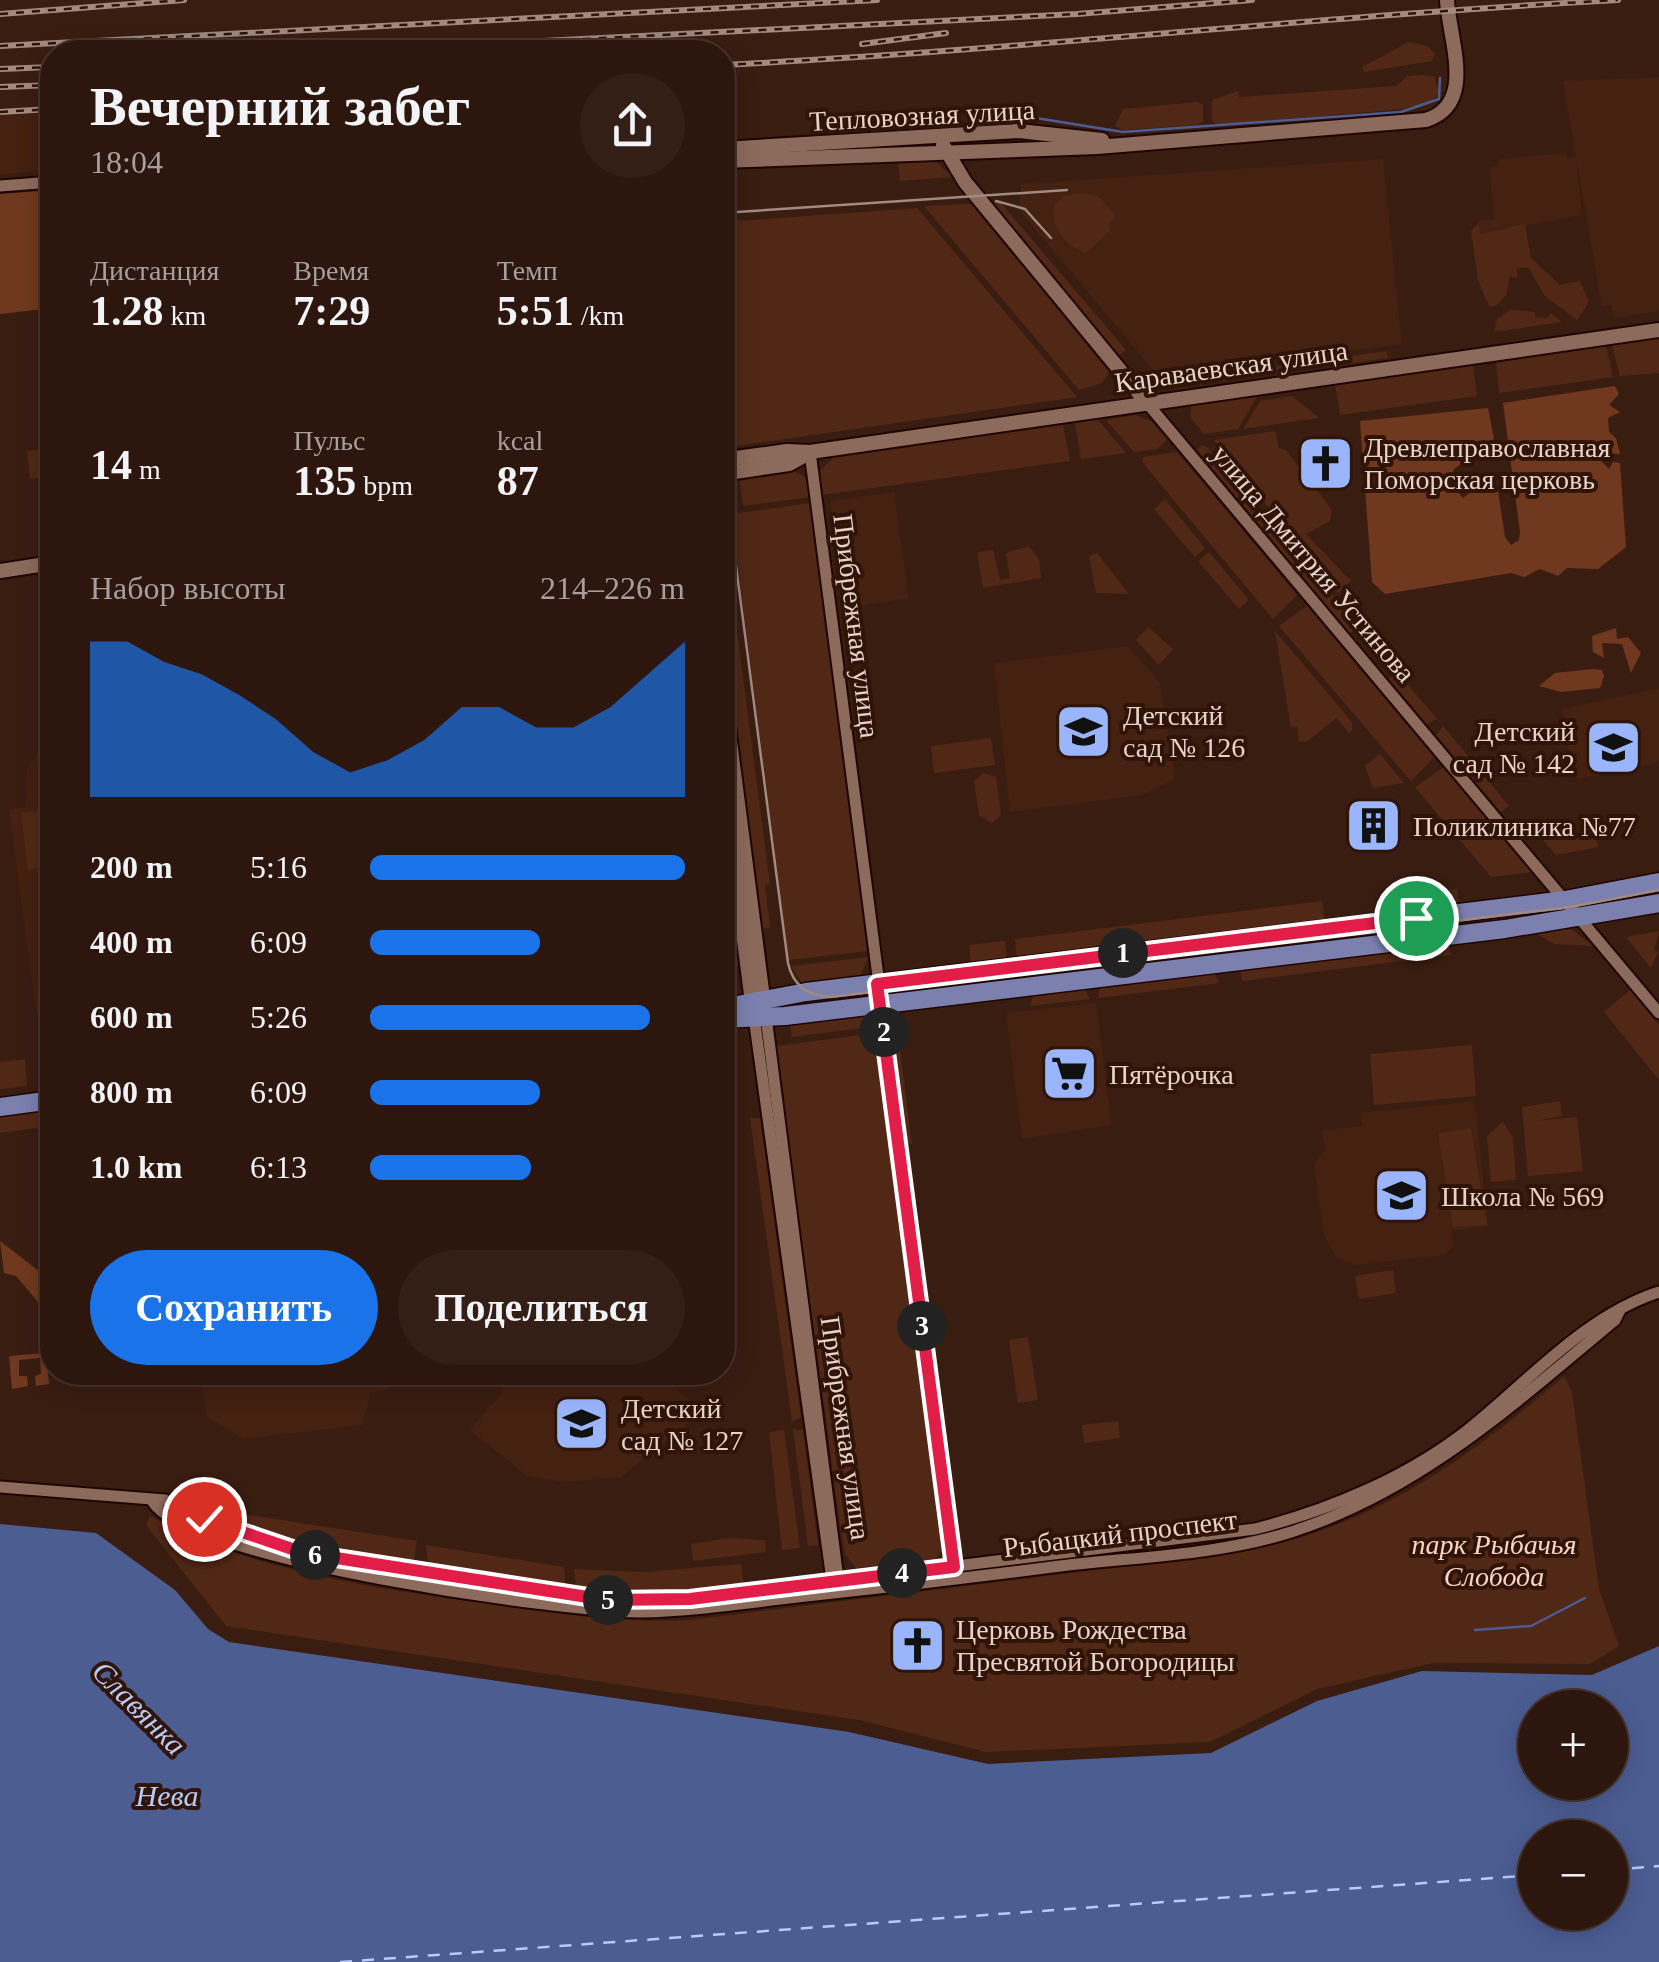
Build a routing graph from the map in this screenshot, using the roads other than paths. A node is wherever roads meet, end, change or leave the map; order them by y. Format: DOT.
graph roads {
  1 [pos="1447,0"];
  2 [pos="943,145"];
  3 [pos="735,149"];
  4 [pos="735,160"];
  5 [pos="40,183"];
  6 [pos="0,186"];
  7 [pos="1659,330"];
  8 [pos="1147,402"];
  9 [pos="810,452"];
  10 [pos="735,458"];
  11 [pos="735,472"];
  12 [pos="40,565"];
  13 [pos="0,571"];
  14 [pos="735,795"];
  15 [pos="735,853"];
  16 [pos="1659,882"];
  17 [pos="1565,900"];
  18 [pos="1659,904"];
  19 [pos="1580,918"];
  20 [pos="877,984"];
  21 [pos="880,1005"];
  22 [pos="735,1008"];
  23 [pos="759,1009"];
  24 [pos="1659,1014"];
  25 [pos="735,1015"];
  26 [pos="40,1091"];
  27 [pos="0,1096"];
  28 [pos="40,1102"];
  29 [pos="0,1107"];
  30 [pos="1659,1292"];
  31 [pos="0,1487"];
  32 [pos="955,1573"];
  33 [pos="836,1585"];
  1 -- 2 [label="street, Тепловозная улица"];
  2 -- 3 [label="street, Тепловозная улица"];
  2 -- 4 [label="street, Тепловозная улица"];
  2 -- 8 [label="street, улица Дмитрия Устинова"];
  5 -- 6 [label="street"];
  7 -- 8 [label="street, Караваевская улица"];
  8 -- 9 [label="street, Караваевская улица"];
  8 -- 17 [label="street, улица Дмитрия Устинова"];
  9 -- 10 [label="street, Караваевская улица"];
  9 -- 11 [label="street, Караваевская улица"];
  9 -- 20 [label="street, Прибрежная улица"];
  12 -- 13 [label="street"];
  14 -- 23 [label="street, Прибрежная улица"];
  15 -- 23 [label="street, Прибрежная улица"];
  16 -- 17 [label="main road"];
  17 -- 19 [label="street, улица Дмитрия Устинова"];
  17 -- 20 [label="main road"];
  18 -- 19 [label="main road"];
  19 -- 21 [label="main road"];
  19 -- 24 [label="street, улица Дмитрия Устинова"];
  20 -- 21 [label="street, Прибрежная улица"];
  20 -- 23 [label="main road"];
  21 -- 23 [label="main road"];
  21 -- 32 [label="street, Прибрежная улица"];
  22 -- 23 [label="main road"];
  23 -- 25 [label="main road"];
  23 -- 33 [label="street, Прибрежная улица"];
  26 -- 27 [label="main road"];
  28 -- 29 [label="main road"];
  30 -- 32 [label="street, Рыбацкий проспект"];
  31 -- 33 [label="street, Рыбацкий проспект"];
  32 -- 33 [label="street, Рыбацкий проспект"];
}
